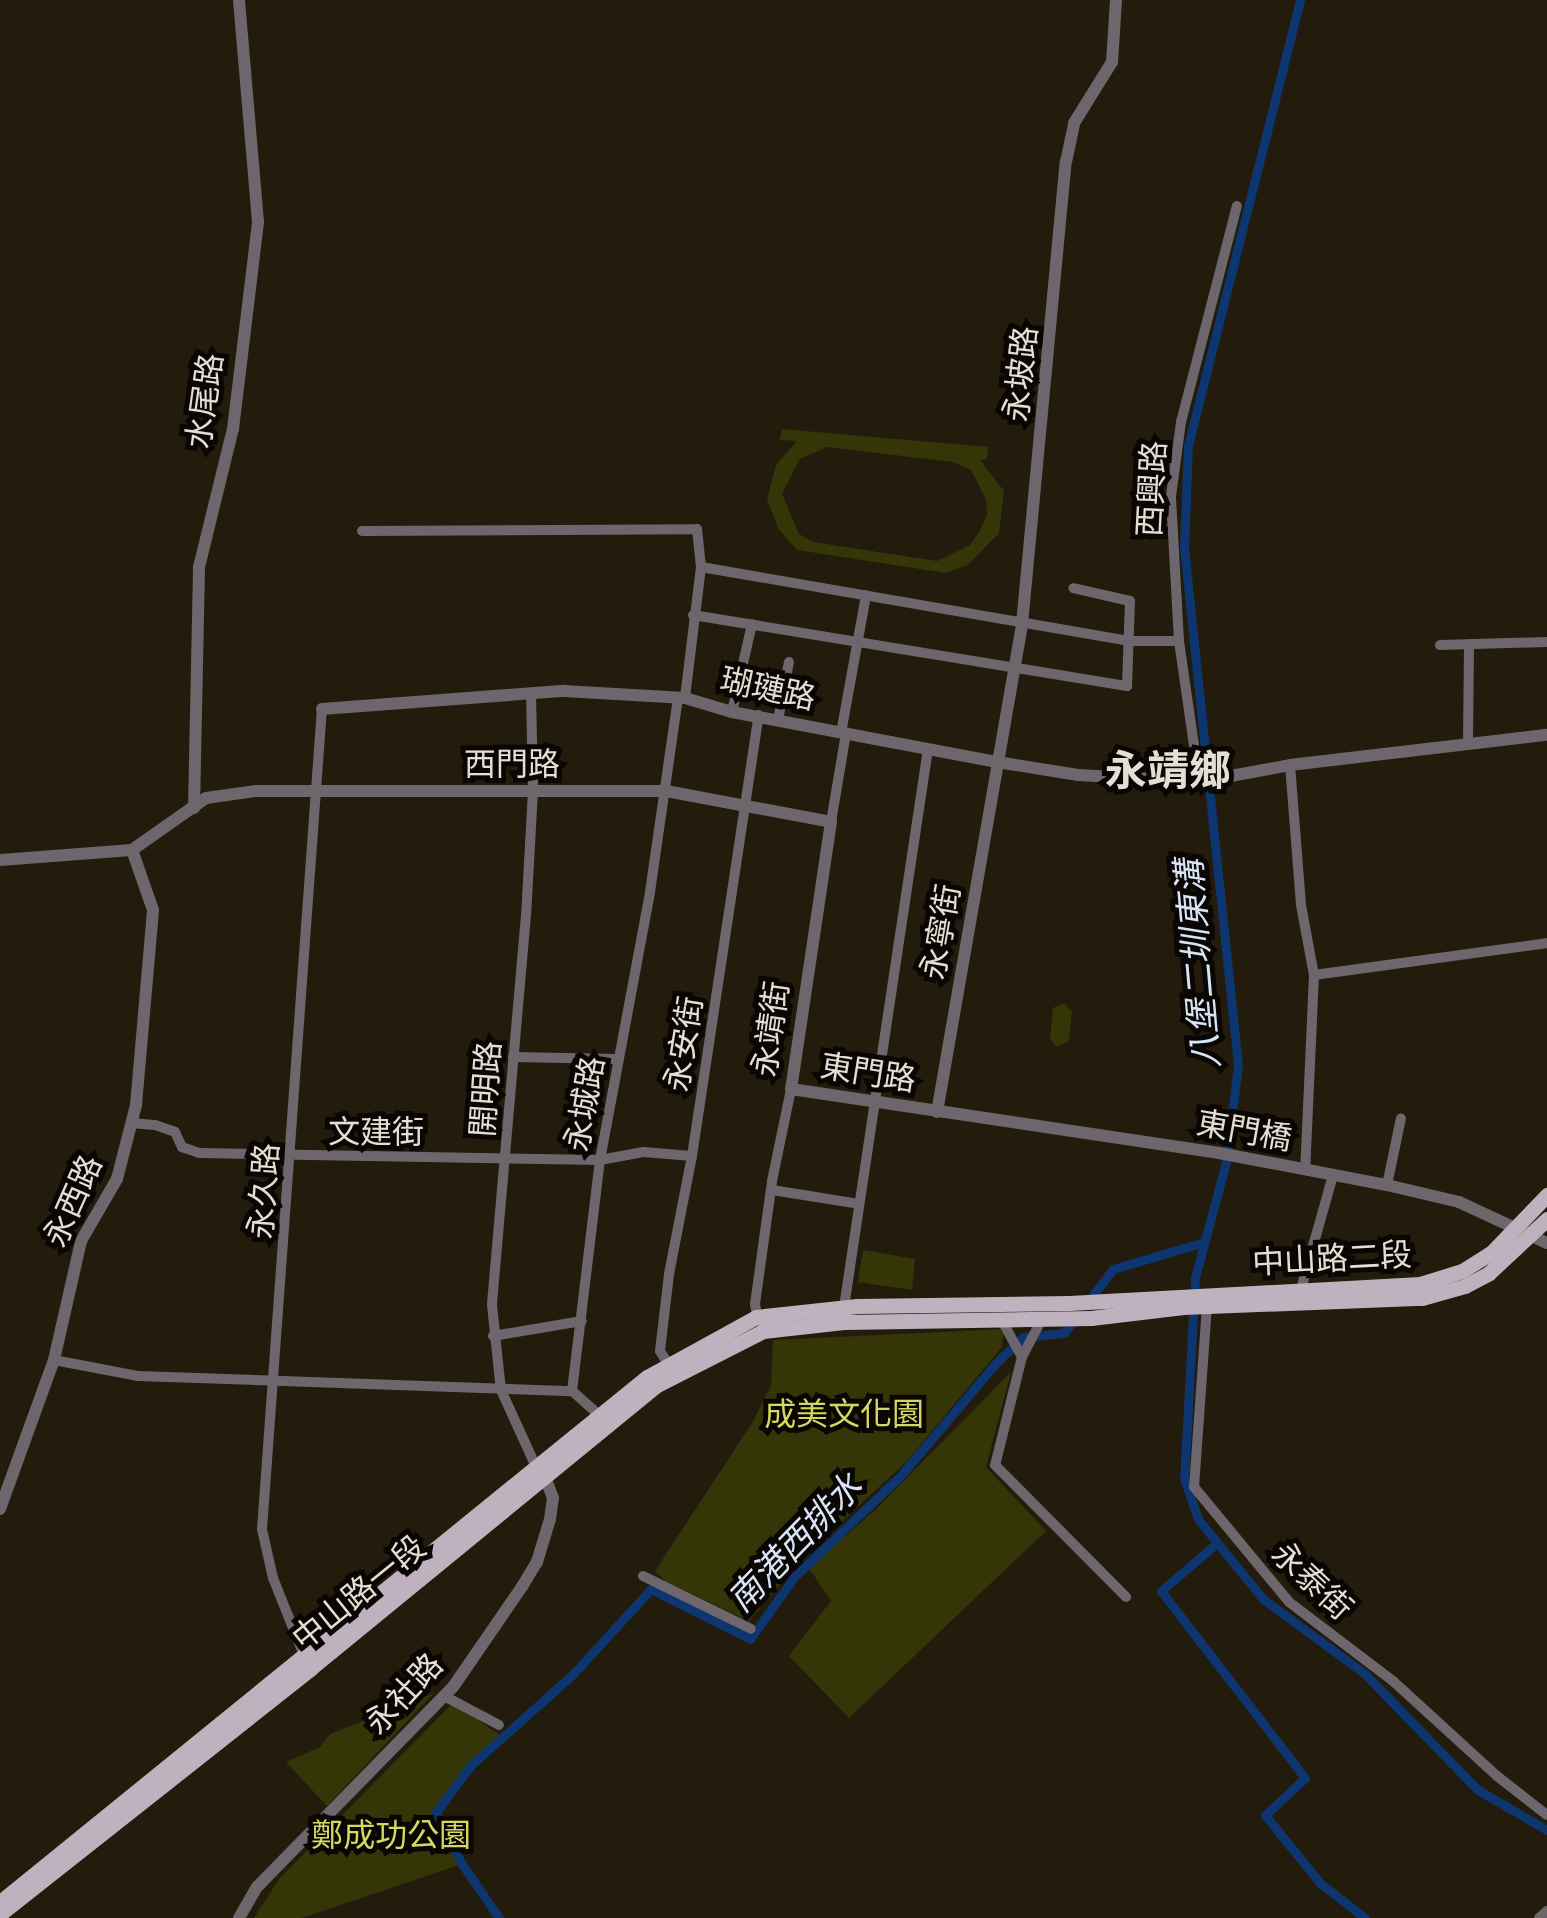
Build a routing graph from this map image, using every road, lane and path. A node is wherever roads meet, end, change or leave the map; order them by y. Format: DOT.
graph roads {
  1 [pos="239,0"];
  2 [pos="1116,0"];
  3 [pos="1237,206"];
  4 [pos="362,531"];
  5 [pos="701,567"];
  6 [pos="1073,588"];
  7 [pos="872,596"];
  8 [pos="693,616"];
  9 [pos="752,624"];
  10 [pos="1022,624"];
  11 [pos="1129,641"];
  12 [pos="1180,641"];
  13 [pos="858,642"];
  14 [pos="1547,642"];
  15 [pos="1468,644"];
  16 [pos="1440,645"];
  17 [pos="789,662"];
  18 [pos="1015,667"];
  19 [pos="531,693"];
  20 [pos="681,698"];
  21 [pos="322,709"];
  22 [pos="732,712"];
  23 [pos="759,716"];
  24 [pos="778,720"];
  25 [pos="844,733"];
  26 [pos="1547,735"];
  27 [pos="1468,742"];
  28 [pos="928,749"];
  29 [pos="997,762"];
  30 [pos="1290,765"];
  31 [pos="1199,780"];
  32 [pos="533,791"];
  33 [pos="666,791"];
  34 [pos="318,792"];
  35 [pos="745,805"];
  36 [pos="194,808"];
  37 [pos="831,822"];
  38 [pos="132,850"];
  39 [pos="0,860"];
  40 [pos="1547,943"];
  41 [pos="1314,975"];
  42 [pos="513,1056"];
  43 [pos="618,1058"];
  44 [pos="791,1089"];
  45 [pos="874,1102"];
  46 [pos="936,1112"];
  47 [pos="1401,1118"];
  48 [pos="132,1124"];
  49 [pos="292,1156"];
  50 [pos="692,1156"];
  51 [pos="506,1158"];
  52 [pos="600,1160"];
  53 [pos="1305,1170"];
  54 [pos="1333,1175"];
  55 [pos="1386,1185"];
  56 [pos="772,1190"];
  57 [pos="1547,1195"];
  58 [pos="859,1204"];
  59 [pos="1547,1219"];
  60 [pos="1533,1236"];
  61 [pos="1300,1289"];
  62 [pos="1208,1300"];
  63 [pos="1184,1301"];
  64 [pos="844,1308"];
  65 [pos="1002,1319"];
  66 [pos="1042,1319"];
  67 [pos="582,1321"];
  68 [pos="759,1324"];
  69 [pos="493,1336"];
  70 [pos="1022,1358"];
  71 [pos="54,1360"];
  72 [pos="672,1369"];
  73 [pos="273,1382"];
  74 [pos="501,1390"];
  75 [pos="572,1391"];
  76 [pos="600,1415"];
  77 [pos="540,1472"];
  78 [pos="0,1509"];
  79 [pos="643,1576"];
  80 [pos="1126,1597"];
  81 [pos="751,1628"];
  82 [pos="307,1661"];
  83 [pos="444,1696"];
  84 [pos="499,1725"];
  85 [pos="1547,1815"];
  86 [pos="0,1902"];
  87 [pos="1547,1911"];
  88 [pos="0,1914"];
  89 [pos="239,1918"];
  90 [pos="1540,1918"];
  1 -- 36 [label="street, 水尾路"];
  2 -- 10 [label="street, 永坡路"];
  3 -- 12 [label="street, 西興路"];
  4 -- 5 [label="street"];
  5 -- 7 [label="street"];
  5 -- 8 [label="street, 永城路"];
  6 -- 11 [label="street"];
  7 -- 10 [label="street"];
  7 -- 13 [label="street, 永靖街"];
  8 -- 9 [label="street"];
  8 -- 20 [label="street, 永城路"];
  9 -- 13 [label="street"];
  9 -- 22 [label="street"];
  10 -- 11 [label="street"];
  10 -- 18 [label="street, 永坡路"];
  11 -- 12 [label="street"];
  11 -- 18 [label="street"];
  12 -- 31 [label="street, 西興路"];
  13 -- 18 [label="street"];
  13 -- 25 [label="street, 永靖街"];
  14 -- 15 [label="street"];
  15 -- 16 [label="street"];
  15 -- 27 [label="street"];
  17 -- 24 [label="street"];
  18 -- 29 [label="street, 永坡路"];
  19 -- 20 [label="street, 瑚璉路"];
  19 -- 21 [label="street, 瑚璉路"];
  19 -- 32 [label="street, 開明路"];
  20 -- 22 [label="street, 瑚璉路"];
  20 -- 33 [label="street, 永城路"];
  21 -- 34 [label="street, 永久路"];
  22 -- 23 [label="street, 瑚璉路"];
  23 -- 24 [label="street, 瑚璉路"];
  23 -- 35 [label="street, 永安街"];
  24 -- 25 [label="street, 瑚璉路"];
  25 -- 28 [label="street, 瑚璉路"];
  25 -- 37 [label="street, 永靖街"];
  26 -- 27 [label="street"];
  27 -- 30 [label="street"];
  28 -- 29 [label="street, 瑚璉路"];
  28 -- 45 [label="street"];
  29 -- 31 [label="street, 瑚璉路"];
  29 -- 46 [label="street, 永寧街"];
  30 -- 31 [label="street, 瑚璉路"];
  30 -- 41 [label="street"];
  32 -- 33 [label="street, 西門路"];
  32 -- 34 [label="street, 西門路"];
  32 -- 42 [label="street, 開明路"];
  33 -- 35 [label="street, 西門路"];
  33 -- 43 [label="street, 永城路"];
  34 -- 36 [label="street, 西門路"];
  34 -- 49 [label="street, 永久路"];
  35 -- 37 [label="street, 西門路"];
  35 -- 50 [label="street, 永安街"];
  36 -- 38 [label="street, 西門路"];
  37 -- 44 [label="street, 永靖街"];
  38 -- 39 [label="street"];
  38 -- 48 [label="street, 永西路"];
  40 -- 41 [label="street"];
  41 -- 53 [label="street"];
  42 -- 43 [label="street"];
  42 -- 51 [label="street, 開明路"];
  43 -- 52 [label="street, 永城路"];
  44 -- 45 [label="street, 東門路"];
  44 -- 56 [label="street, 永靖街"];
  45 -- 46 [label="street, 東門路"];
  45 -- 58 [label="street"];
  46 -- 53 [label="street, 東門橋"];
  47 -- 55 [label="street"];
  48 -- 49 [label="street, 文建街"];
  48 -- 71 [label="street, 永西路"];
  49 -- 51 [label="street, 文建街"];
  49 -- 73 [label="street, 永久路"];
  50 -- 52 [label="street, 文建街"];
  50 -- 72 [label="street, 永安街"];
  51 -- 52 [label="street, 文建街"];
  51 -- 69 [label="street, 開明路"];
  52 -- 67 [label="street, 永城路"];
  53 -- 54 [label="street, 東門橋"];
  54 -- 55 [label="street, 東門橋"];
  54 -- 61 [label="street"];
  55 -- 60 [label="street, 東門橋"];
  56 -- 58 [label="street"];
  56 -- 68 [label="street, 永靖街"];
  57 -- 60 [label="main road, 中山路二段"];
  58 -- 64 [label="street"];
  59 -- 60 [label="main road, 中山路二段"];
  60 -- 61 [label="main road, 中山路二段"];
  60 -- 62 [label="main road, 中山路二段"];
  61 -- 62 [label="main road, 中山路二段"];
  62 -- 63 [label="main road"];
  62 -- 85 [label="street, 永泰街"];
  63 -- 64 [label="main road"];
  63 -- 66 [label="main road"];
  64 -- 68 [label="main road"];
  65 -- 66 [label="main road"];
  65 -- 68 [label="main road"];
  65 -- 70 [label="street"];
  66 -- 70 [label="street"];
  67 -- 69 [label="street"];
  67 -- 75 [label="street, 永城路"];
  68 -- 72 [label="main road, 中山路一段"];
  69 -- 74 [label="street, 開明路"];
  70 -- 80 [label="street"];
  71 -- 73 [label="street"];
  71 -- 78 [label="street, 永西路"];
  72 -- 76 [label="main road, 中山路一段"];
  72 -- 77 [label="main road, 中山路一段"];
  73 -- 74 [label="street"];
  73 -- 82 [label="street, 永久路"];
  74 -- 75 [label="street"];
  74 -- 77 [label="street, 開明路"];
  75 -- 76 [label="street"];
  76 -- 77 [label="main road, 中山路一段"];
  77 -- 82 [label="main road, 中山路一段"];
  77 -- 83 [label="street, 永社路"];
  79 -- 81 [label="street"];
  82 -- 86 [label="main road, 中山路一段"];
  82 -- 88 [label="main road, 中山路一段"];
  83 -- 84 [label="street"];
  83 -- 89 [label="street, 永社路"];
  87 -- 90 [label="street"];
}
